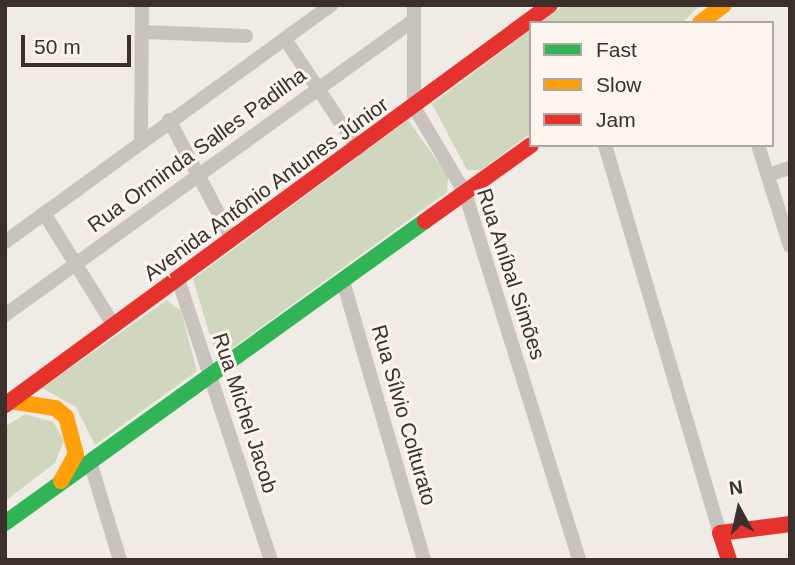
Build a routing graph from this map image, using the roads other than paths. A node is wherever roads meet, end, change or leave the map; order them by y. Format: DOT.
graph roads {
  1 [pos="142,5"];
  2 [pos="331,5"];
  3 [pos="550,5"];
  4 [pos="414,13"];
  5 [pos="142,32"];
  6 [pos="246,36"];
  7 [pos="285,39"];
  8 [pos="318,88"];
  9 [pos="414,107"];
  10 [pos="169,120"];
  11 [pos="141,141"];
  12 [pos="529,146"];
  13 [pos="606,147"];
  14 [pos="759,147"];
  15 [pos="358,149"];
  16 [pos="790,168"];
  17 [pos="768,174"];
  18 [pos="199,177"];
  19 [pos="465,193"];
  20 [pos="44,214"];
  21 [pos="232,239"];
  22 [pos="5,242"];
  23 [pos="790,246"];
  24 [pos="75,265"];
  25 [pos="178,279"];
  26 [pos="343,281"];
  27 [pos="5,315"];
  28 [pos="114,326"];
  29 [pos="213,376"];
  30 [pos="8,403"];
  31 [pos="91,465"];
  32 [pos="58,486"];
  33 [pos="5,523"];
  34 [pos="790,524"];
  35 [pos="720,533"];
  36 [pos="120,560"];
  37 [pos="271,560"];
  38 [pos="424,560"];
  39 [pos="579,560"];
  40 [pos="729,560"];
  1 -- 5 [label="street"];
  2 -- 7 [label="street"];
  3 -- 9 [label="main road, Avenida Antônio Antunes Júnior"];
  4 -- 8 [label="street, Rua Orminda Salles Padilha"];
  4 -- 9 [label="street"];
  5 -- 6 [label="street"];
  5 -- 11 [label="street"];
  7 -- 8 [label="street"];
  7 -- 10 [label="street"];
  8 -- 15 [label="street"];
  8 -- 18 [label="street, Rua Orminda Salles Padilha"];
  9 -- 15 [label="main road, Avenida Antônio Antunes Júnior"];
  9 -- 19 [label="street, Rua Aníbal Simões"];
  10 -- 11 [label="street"];
  10 -- 18 [label="street"];
  11 -- 20 [label="street"];
  12 -- 19 [label="main road"];
  13 -- 35 [label="street"];
  14 -- 17 [label="street"];
  15 -- 21 [label="main road, Avenida Antônio Antunes Júnior"];
  16 -- 17 [label="street"];
  17 -- 23 [label="street"];
  18 -- 21 [label="street"];
  18 -- 24 [label="street, Rua Orminda Salles Padilha"];
  19 -- 26 [label="main road"];
  19 -- 39 [label="street, Rua Aníbal Simões"];
  20 -- 22 [label="street"];
  20 -- 24 [label="street"];
  21 -- 25 [label="main road, Avenida Antônio Antunes Júnior"];
  24 -- 27 [label="street, Rua Orminda Salles Padilha"];
  24 -- 28 [label="street"];
  25 -- 28 [label="main road, Avenida Antônio Antunes Júnior"];
  25 -- 29 [label="street, Rua Michel Jacob"];
  26 -- 29 [label="main road"];
  26 -- 38 [label="street, Rua Sílvio Colturato"];
  28 -- 30 [label="main road, Avenida Antônio Antunes Júnior"];
  29 -- 31 [label="main road"];
  29 -- 37 [label="street, Rua Michel Jacob"];
  30 -- 32 [label="main road"];
  31 -- 32 [label="main road"];
  31 -- 36 [label="street"];
  32 -- 33 [label="main road"];
  34 -- 35 [label="main road"];
  35 -- 40 [label="main road"];
}
